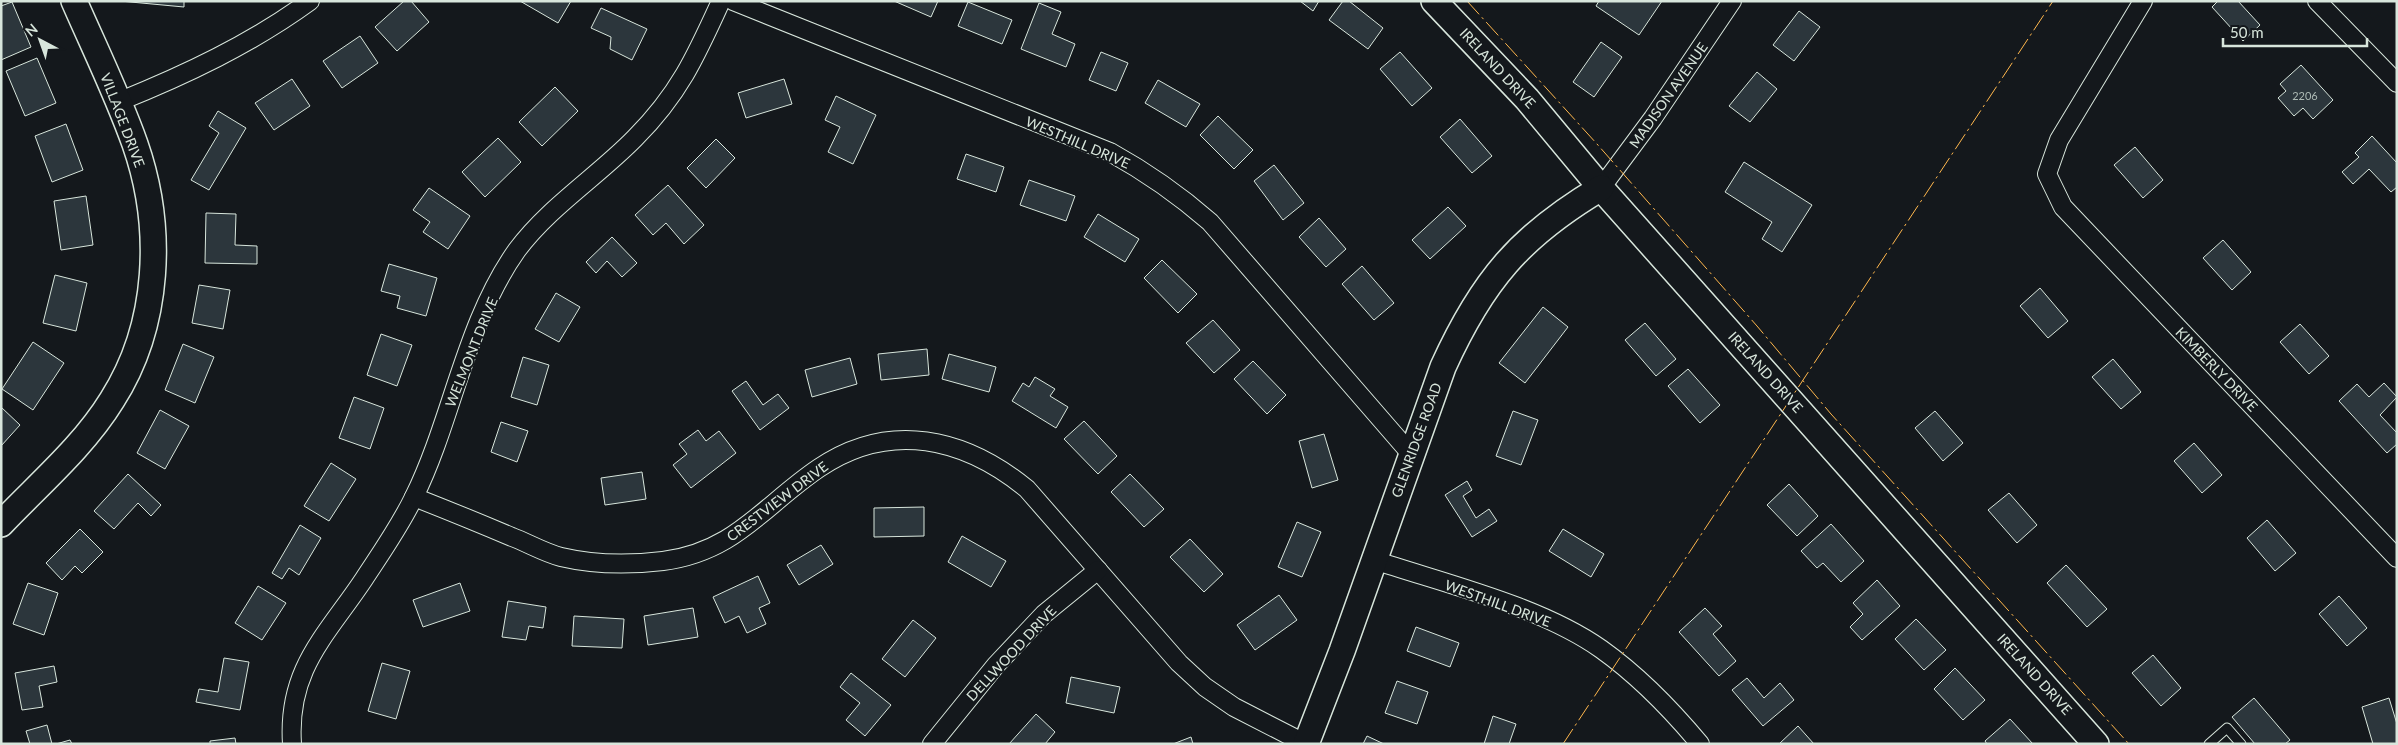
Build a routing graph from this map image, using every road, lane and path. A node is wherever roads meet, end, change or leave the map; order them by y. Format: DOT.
graph roads {
  1 [pos="74,1"];
  2 [pos="310,1"];
  3 [pos="721,1"];
  4 [pos="733,1"];
  5 [pos="1434,1"];
  6 [pos="1732,1"];
  7 [pos="2143,1"];
  8 [pos="2317,1"];
  9 [pos="2397,83"];
  10 [pos="118,102"];
  11 [pos="1602,188"];
  12 [pos="1411,454"];
  13 [pos="414,497"];
  14 [pos="1,524"];
  15 [pos="2397,558"];
  16 [pos="1374,560"];
  17 [pos="1098,570"];
  18 [pos="292,744"];
  19 [pos="932,744"];
  20 [pos="1306,744"];
  21 [pos="1700,744"];
  22 [pos="2096,744"];
  23 [pos="2209,744"];
  24 [pos="2240,744"];
  1 -- 10 [label="street, VILLAGE DRIVE"];
  2 -- 10 [label="street"];
  3 -- 13 [label="street, WELMONT DRIVE"];
  4 -- 12 [label="street, WESTHILL DRIVE"];
  5 -- 11 [label="street, IRELAND DRIVE"];
  6 -- 11 [label="street, MADISON AVENUE"];
  7 -- 15 [label="street, KIMBERLY DRIVE"];
  8 -- 9 [label="street"];
  10 -- 14 [label="street, VILLAGE DRIVE"];
  11 -- 12 [label="street, GLENRIDGE ROAD"];
  11 -- 22 [label="street, IRELAND DRIVE"];
  12 -- 16 [label="street, GLENRIDGE ROAD"];
  13 -- 17 [label="street, CRESTVIEW DRIVE"];
  13 -- 18 [label="street, WELMONT DRIVE"];
  16 -- 20 [label="street, GLENRIDGE ROAD"];
  16 -- 21 [label="street, WESTHILL DRIVE"];
  17 -- 19 [label="street, DELLWOOD DRIVE"];
  17 -- 20 [label="street, CRESTVIEW DRIVE"];
  23 -- 24 [label="lane"];
}
